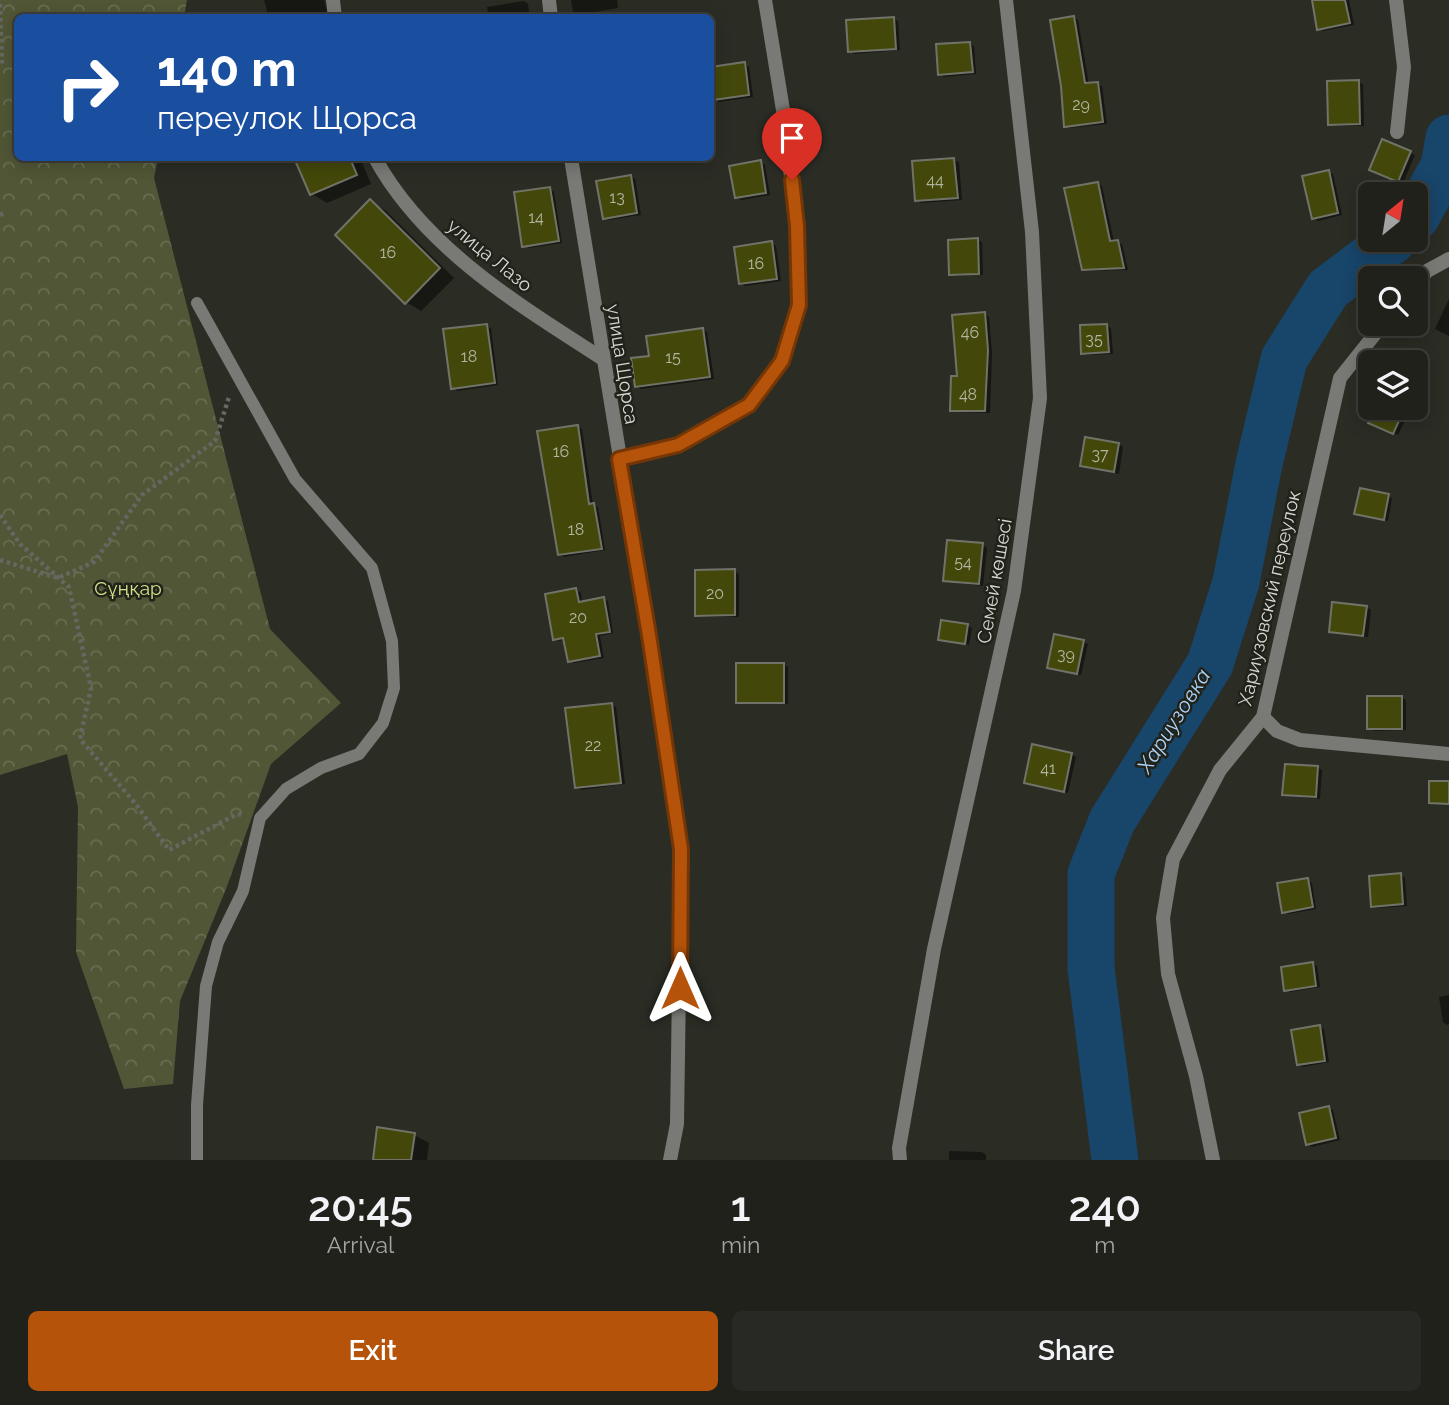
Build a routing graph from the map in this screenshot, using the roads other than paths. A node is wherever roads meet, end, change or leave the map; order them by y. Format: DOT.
graph roads {
  1 [pos="765,0"];
  2 [pos="1006,0"];
  3 [pos="1395,0"];
  4 [pos="1397,132"];
  5 [pos="377,161"];
  6 [pos="571,161"];
  7 [pos="1449,259"];
  8 [pos="1428,270"];
  9 [pos="197,303"];
  10 [pos="1373,336"];
  11 [pos="603,359"];
  12 [pos="619,459"];
  13 [pos="1263,718"];
  14 [pos="1449,754"];
  15 [pos="197,1160"];
  16 [pos="670,1160"];
  17 [pos="900,1160"];
  18 [pos="1213,1160"];
  1 -- 12 [label="street"];
  2 -- 17 [label="street, Семей көшесі"];
  3 -- 4 [label="street"];
  5 -- 11 [label="street, улица Лазо"];
  6 -- 11 [label="street, улица Щорса"];
  7 -- 8 [label="street"];
  9 -- 15 [label="lane"];
  10 -- 13 [label="street, Хариузовский переулок"];
  11 -- 12 [label="street, улица Щорса"];
  12 -- 16 [label="street, улица Щорса"];
  13 -- 14 [label="street"];
  13 -- 18 [label="street, Хариузовский переулок"];
}
